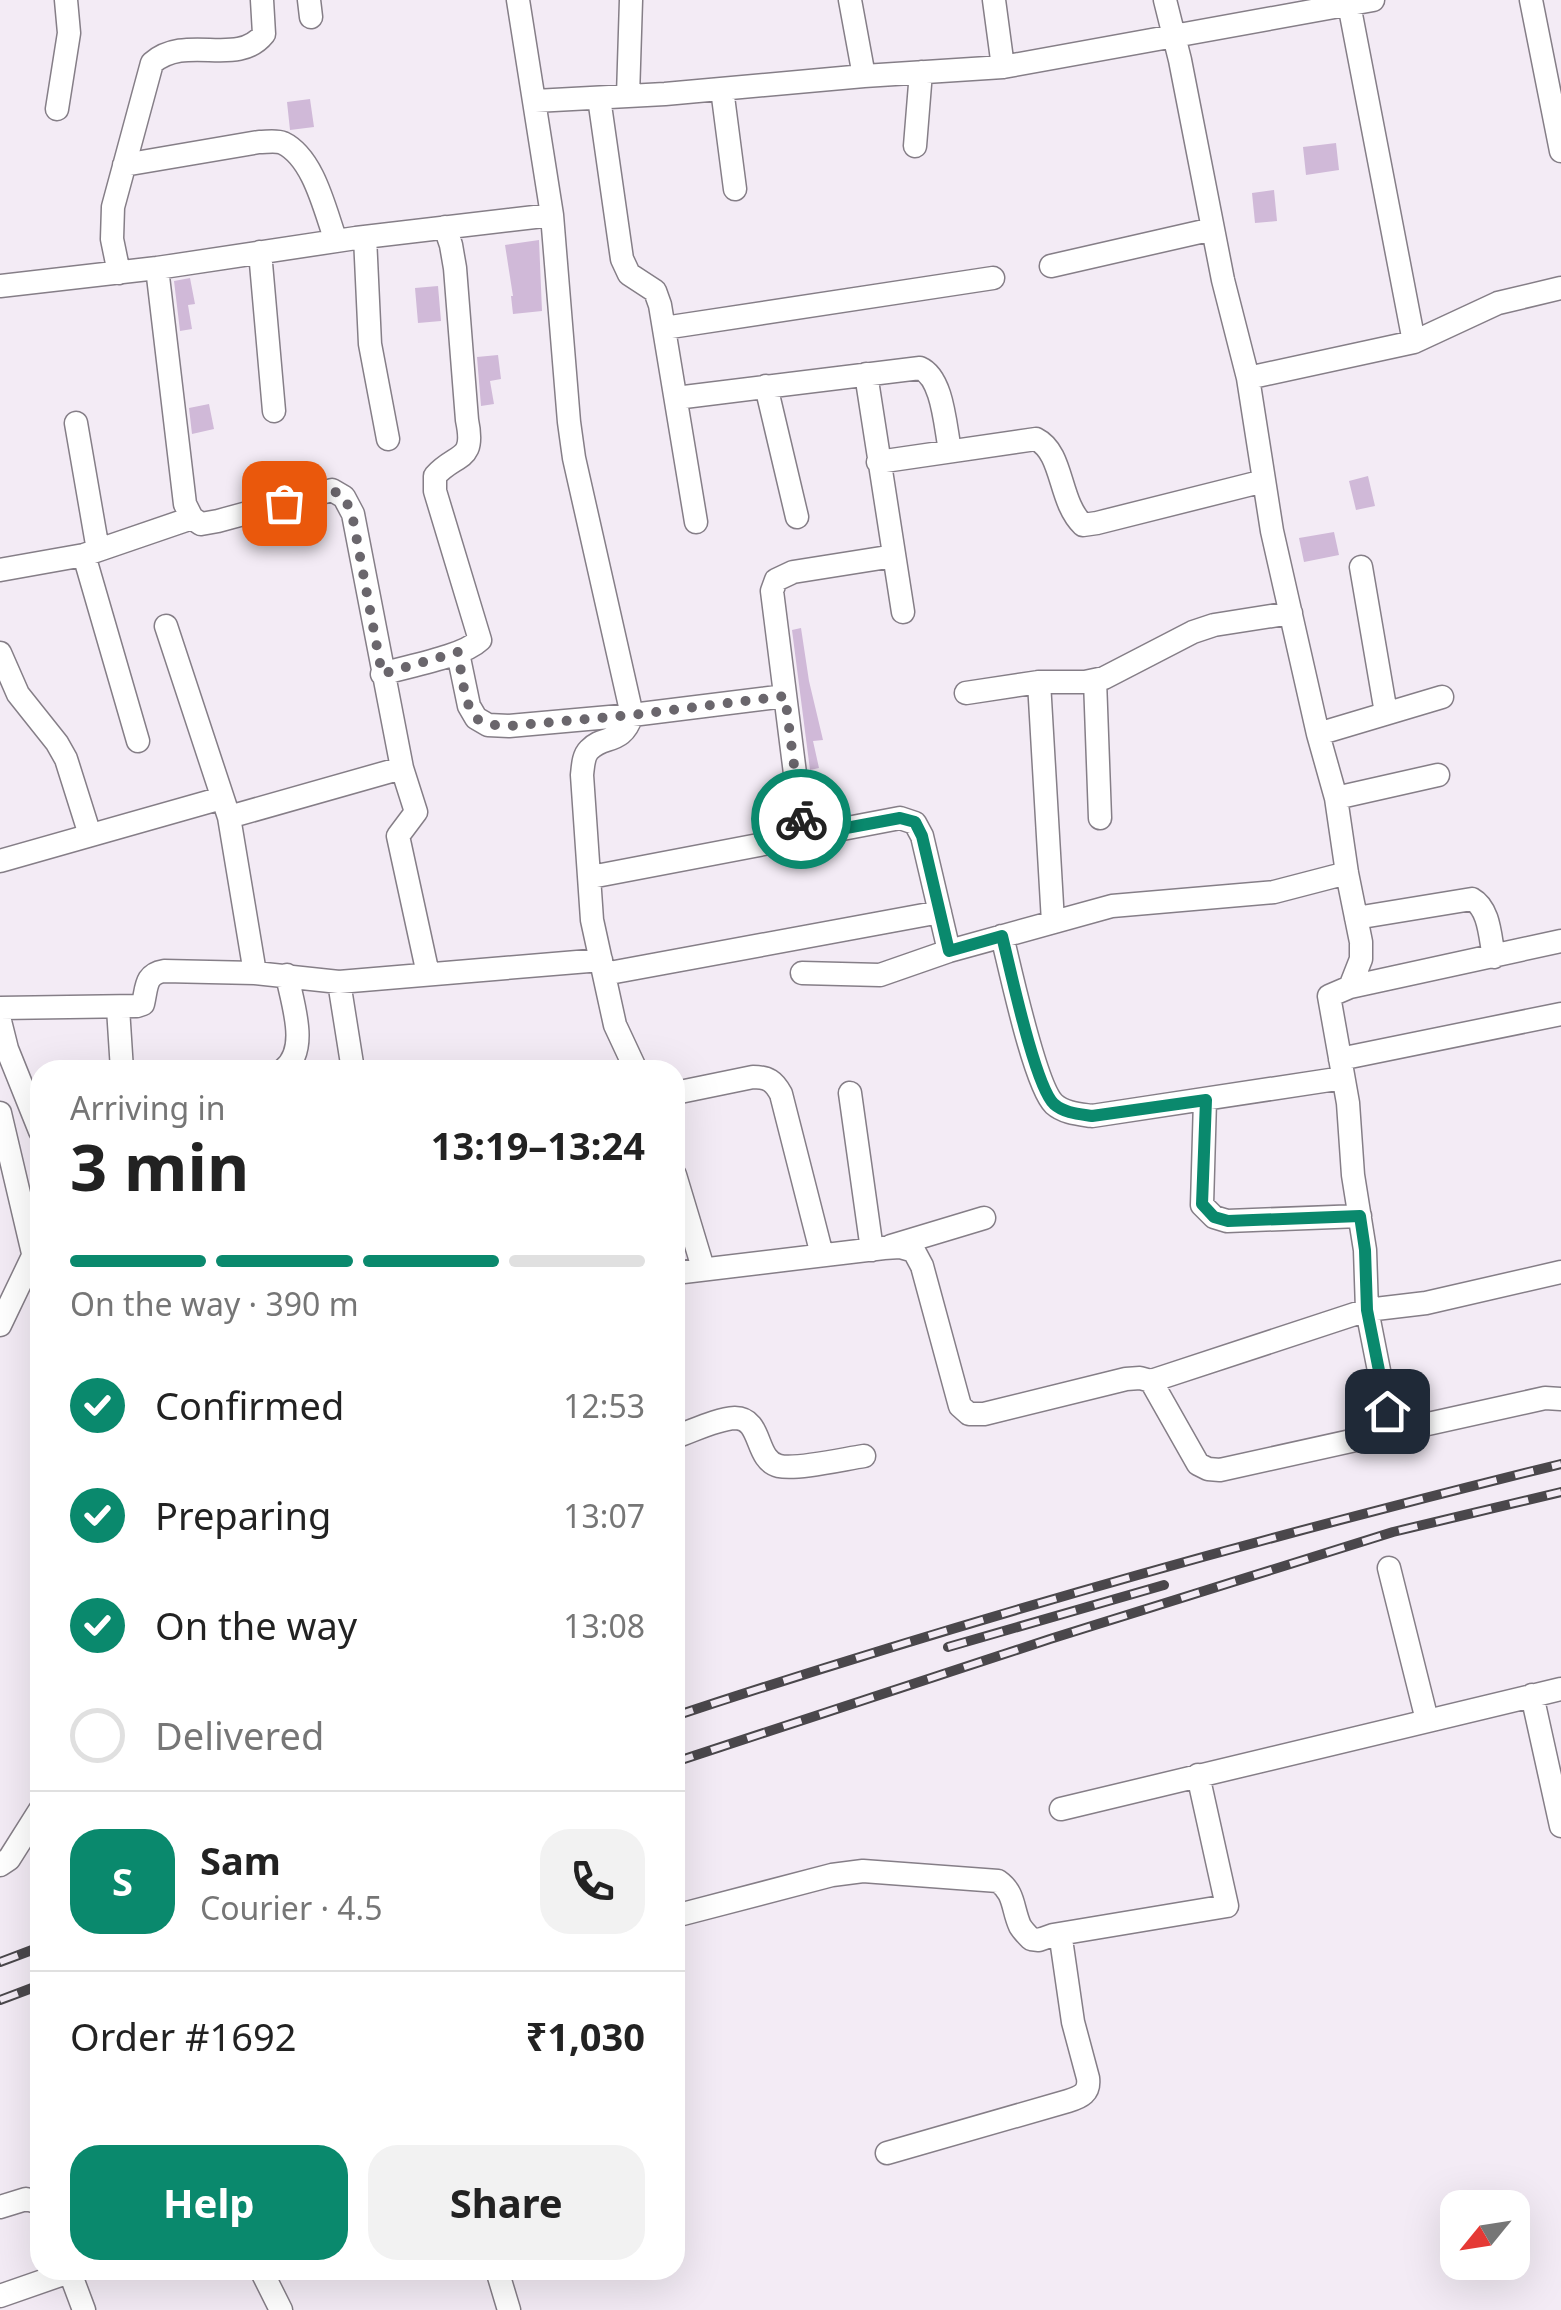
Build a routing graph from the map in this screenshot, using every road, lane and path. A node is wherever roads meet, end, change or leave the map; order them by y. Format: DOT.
graph roads {
  1 [pos="66,0"];
  2 [pos="262,0"];
  3 [pos="518,0"];
  4 [pos="631,0"];
  5 [pos="850,0"];
  6 [pos="994,0"];
  7 [pos="1165,0"];
  8 [pos="1531,0"];
  9 [pos="1361,2"];
  10 [pos="1318,5"];
  11 [pos="1174,36"];
  12 [pos="1003,66"];
  13 [pos="922,72"];
  14 [pos="864,76"];
  15 [pos="722,89"];
  16 [pos="628,96"];
  17 [pos="600,98"];
  18 [pos="534,101"];
  19 [pos="57,109"];
  20 [pos="1558,126"];
  21 [pos="915,146"];
  22 [pos="1561,151"];
  23 [pos="124,165"];
  24 [pos="735,190"];
  25 [pos="552,215"];
  26 [pos="445,228"];
  27 [pos="1213,230"];
  28 [pos="365,237"];
  29 [pos="336,241"];
  30 [pos="260,252"];
  31 [pos="1051,266"];
  32 [pos="157,268"];
  33 [pos="119,272"];
  34 [pos="993,278"];
  35 [pos="0,286"];
  36 [pos="1561,288"];
  37 [pos="664,328"];
  38 [pos="1414,342"];
  39 [pos="866,374"];
  40 [pos="1248,378"];
  41 [pos="766,386"];
  42 [pos="676,398"];
  43 [pos="274,411"];
  44 [pos="76,423"];
  45 [pos="388,439"];
  46 [pos="950,450"];
  47 [pos="878,462"];
  48 [pos="1264,480"];
  49 [pos="798,517"];
  50 [pos="192,518"];
  51 [pos="696,522"];
  52 [pos="91,552"];
  53 [pos="894,556"];
  54 [pos="1362,567"];
  55 [pos="0,570"];
  56 [pos="903,612"];
  57 [pos="1291,613"];
  58 [pos="166,626"];
  59 [pos="458,652"];
  60 [pos="0,653"];
  61 [pos="382,674"];
  62 [pos="1095,680"];
  63 [pos="1038,682"];
  64 [pos="966,693"];
  65 [pos="785,696"];
  66 [pos="1442,697"];
  67 [pos="1386,714"];
  68 [pos="632,715"];
  69 [pos="1318,734"];
  70 [pos="138,741"];
  71 [pos="402,768"];
  72 [pos="1438,775"];
  73 [pos="1336,798"];
  74 [pos="226,807"];
  75 [pos="1100,818"];
  76 [pos="90,835"];
  77 [pos="803,836"];
  78 [pos="0,861"];
  79 [pos="1347,873"];
  80 [pos="591,877"];
  81 [pos="940,912"];
  82 [pos="1356,918"];
  83 [pos="1053,922"];
  84 [pos="1002,936"];
  85 [pos="1561,941"];
  86 [pos="949,951"];
  87 [pos="1494,957"];
  88 [pos="602,966"];
  89 [pos="255,973"];
  90 [pos="802,973"];
  91 [pos="428,974"];
  92 [pos="288,975"];
  93 [pos="339,982"];
  94 [pos="1350,987"];
  95 [pos="0,1008"];
  96 [pos="118,1008"];
  97 [pos="1561,1014"];
  98 [pos="0,1021"];
  99 [pos="121,1060"];
  100 [pos="292,1060"];
  101 [pos="351,1060"];
  102 [pos="631,1060"];
  103 [pos="1342,1069"];
  104 [pos="685,1091"];
  105 [pos="850,1093"];
  106 [pos="1206,1100"];
  107 [pos="30,1106"];
  108 [pos="0,1113"];
  109 [pos="685,1208"];
  110 [pos="1360,1216"];
  111 [pos="984,1218"];
  112 [pos="30,1237"];
  113 [pos="878,1249"];
  114 [pos="822,1255"];
  115 [pos="30,1262"];
  116 [pos="703,1268"];
  117 [pos="685,1271"];
  118 [pos="1561,1272"];
  119 [pos="1367,1310"];
  120 [pos="0,1325"];
  121 [pos="1151,1381"];
  122 [pos="1561,1398"];
  123 [pos="1395,1432"];
  124 [pos="685,1434"];
  125 [pos="864,1456"];
  126 [pos="1389,1568"];
  127 [pos="1561,1688"];
  128 [pos="1532,1696"];
  129 [pos="1426,1720"];
  130 [pos="1198,1776"];
  131 [pos="1061,1809"];
  132 [pos="30,1826"];
  133 [pos="1561,1826"];
  134 [pos="0,1865"];
  135 [pos="685,1913"];
  136 [pos="1053,1934"];
  137 [pos="887,2153"];
  138 [pos="30,2200"];
  139 [pos="0,2208"];
  140 [pos="44,2280"];
  141 [pos="72,2280"];
  142 [pos="266,2280"];
  143 [pos="499,2280"];
  144 [pos="0,2296"];
  145 [pos="84,2310"];
  146 [pos="280,2310"];
  147 [pos="509,2310"];
  1 -- 19 [label="street"];
  2 -- 23 [label="street"];
  3 -- 18 [label="street"];
  4 -- 16 [label="street"];
  5 -- 14 [label="street"];
  6 -- 12 [label="street"];
  7 -- 11 [label="street"];
  8 -- 20 [label="street"];
  9 -- 10 [label="street"];
  9 -- 38 [label="street"];
  10 -- 11 [label="street"];
  11 -- 12 [label="street"];
  11 -- 27 [label="street"];
  12 -- 13 [label="street"];
  13 -- 14 [label="street"];
  13 -- 21 [label="street"];
  14 -- 15 [label="street"];
  15 -- 16 [label="street"];
  15 -- 24 [label="street"];
  16 -- 17 [label="street"];
  17 -- 18 [label="street"];
  17 -- 37 [label="street"];
  18 -- 25 [label="street"];
  20 -- 22 [label="street"];
  23 -- 29 [label="street"];
  23 -- 33 [label="street"];
  25 -- 26 [label="street"];
  25 -- 68 [label="street"];
  26 -- 28 [label="street"];
  26 -- 59 [label="street"];
  27 -- 31 [label="street"];
  27 -- 40 [label="street"];
  28 -- 29 [label="street"];
  28 -- 45 [label="street"];
  29 -- 30 [label="street"];
  30 -- 32 [label="street"];
  30 -- 43 [label="street"];
  32 -- 33 [label="street"];
  32 -- 50 [label="street"];
  33 -- 35 [label="street"];
  34 -- 37 [label="street"];
  36 -- 38 [label="street"];
  37 -- 42 [label="street"];
  38 -- 40 [label="street"];
  39 -- 41 [label="street"];
  39 -- 46 [label="street"];
  39 -- 47 [label="street"];
  40 -- 48 [label="street"];
  41 -- 42 [label="street"];
  41 -- 49 [label="street"];
  42 -- 51 [label="street"];
  44 -- 52 [label="street"];
  46 -- 47 [label="street"];
  46 -- 48 [label="street"];
  47 -- 53 [label="street"];
  48 -- 57 [label="street"];
  50 -- 52 [label="street"];
  50 -- 61 [label="street"];
  52 -- 55 [label="street"];
  52 -- 70 [label="street"];
  53 -- 56 [label="street"];
  53 -- 65 [label="street"];
  54 -- 67 [label="street"];
  57 -- 62 [label="street"];
  57 -- 69 [label="street"];
  58 -- 74 [label="street"];
  59 -- 61 [label="street"];
  59 -- 68 [label="street"];
  60 -- 76 [label="street"];
  61 -- 71 [label="street"];
  62 -- 63 [label="street"];
  62 -- 75 [label="street"];
  63 -- 64 [label="street"];
  63 -- 83 [label="street"];
  65 -- 68 [label="street"];
  65 -- 77 [label="street"];
  66 -- 67 [label="street"];
  67 -- 69 [label="street"];
  68 -- 80 [label="street"];
  69 -- 73 [label="street"];
  71 -- 74 [label="street"];
  71 -- 91 [label="street"];
  72 -- 73 [label="street"];
  73 -- 79 [label="street"];
  74 -- 76 [label="street"];
  74 -- 89 [label="street"];
  76 -- 78 [label="street"];
  77 -- 80 [label="street"];
  77 -- 81 [label="street"];
  79 -- 82 [label="street"];
  79 -- 83 [label="street"];
  80 -- 88 [label="street"];
  81 -- 86 [label="street"];
  81 -- 88 [label="street"];
  82 -- 87 [label="street"];
  82 -- 94 [label="street"];
  83 -- 84 [label="street"];
  84 -- 86 [label="street"];
  84 -- 106 [label="street"];
  85 -- 87 [label="street"];
  86 -- 90 [label="street"];
  87 -- 94 [label="street"];
  88 -- 91 [label="street"];
  88 -- 102 [label="street"];
  89 -- 92 [label="street"];
  89 -- 96 [label="street"];
  91 -- 93 [label="street"];
  92 -- 93 [label="street"];
  92 -- 100 [label="street"];
  93 -- 101 [label="street"];
  94 -- 103 [label="street"];
  95 -- 96 [label="street"];
  96 -- 99 [label="street"];
  97 -- 103 [label="street"];
  98 -- 107 [label="street"];
  103 -- 106 [label="street"];
  103 -- 110 [label="street"];
  104 -- 114 [label="street"];
  105 -- 113 [label="street"];
  106 -- 110 [label="street"];
  108 -- 112 [label="street"];
  109 -- 116 [label="street"];
  110 -- 119 [label="street"];
  111 -- 113 [label="street"];
  113 -- 114 [label="street"];
  113 -- 121 [label="street"];
  114 -- 116 [label="street"];
  115 -- 120 [label="street"];
  116 -- 117 [label="street"];
  118 -- 119 [label="street"];
  119 -- 121 [label="street"];
  119 -- 123 [label="street"];
  121 -- 123 [label="street"];
  122 -- 123 [label="street"];
  124 -- 125 [label="street"];
  126 -- 129 [label="street"];
  127 -- 128 [label="street"];
  128 -- 129 [label="street"];
  128 -- 133 [label="street"];
  129 -- 130 [label="street"];
  130 -- 131 [label="street"];
  130 -- 136 [label="street"];
  132 -- 134 [label="street"];
  135 -- 136 [label="street"];
  136 -- 137 [label="street"];
  138 -- 139 [label="street"];
  140 -- 144 [label="street"];
  141 -- 145 [label="street"];
  142 -- 146 [label="street"];
  143 -- 147 [label="street"];
}
